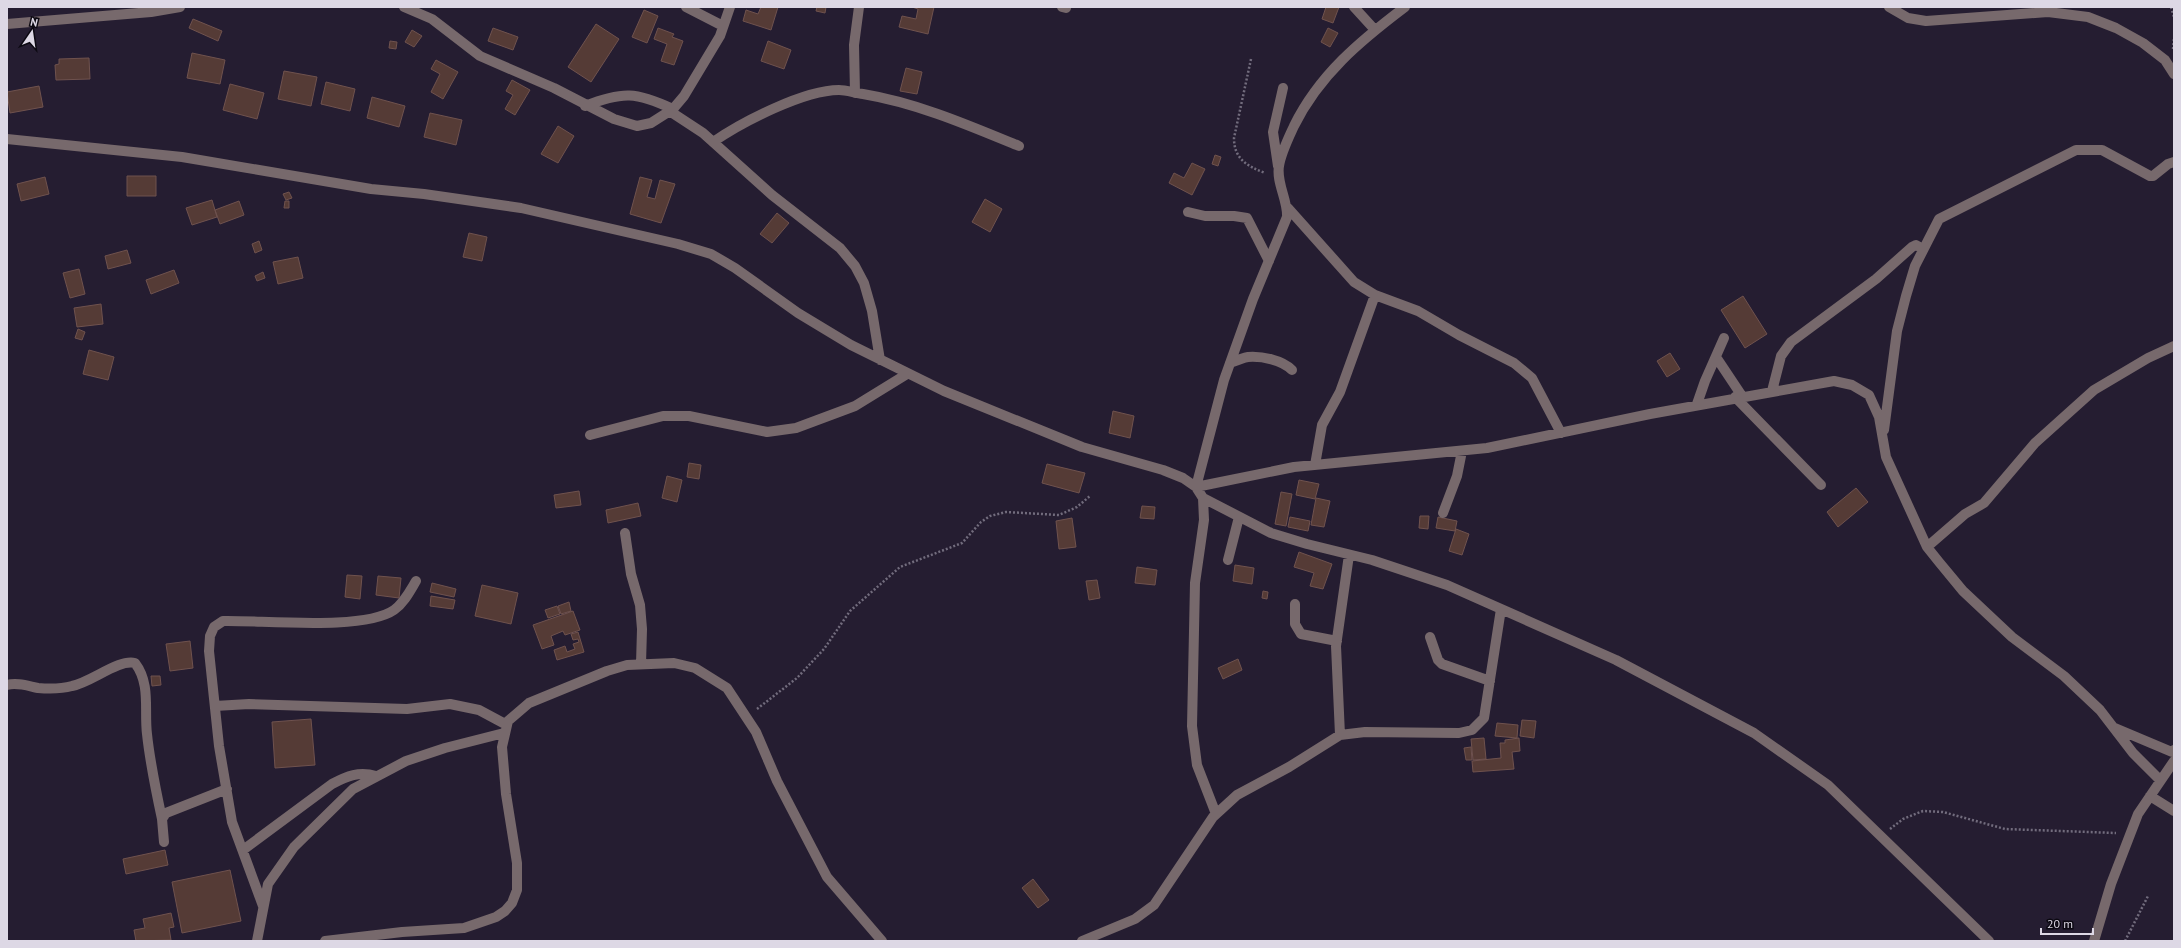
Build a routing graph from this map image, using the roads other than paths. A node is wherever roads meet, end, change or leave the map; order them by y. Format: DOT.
graph roads {
  1 [pos="180,7"];
  2 [pos="404,7"];
  3 [pos="686,7"];
  4 [pos="730,7"];
  5 [pos="858,7"];
  6 [pos="1354,7"];
  7 [pos="1405,7"];
  8 [pos="1888,7"];
  9 [pos="7,24"];
  10 [pos="724,26"];
  11 [pos="1375,30"];
  12 [pos="2174,74"];
  13 [pos="1283,88"];
  14 [pos="855,92"];
  15 [pos="585,106"];
  16 [pos="672,111"];
  17 [pos="7,138"];
  18 [pos="714,142"];
  19 [pos="1018,146"];
  20 [pos="2174,162"];
  21 [pos="1279,167"];
  22 [pos="1288,208"];
  23 [pos="1188,212"];
  24 [pos="1923,249"];
  25 [pos="1269,261"];
  26 [pos="1375,295"];
  27 [pos="1724,338"];
  28 [pos="2174,346"];
  29 [pos="1716,357"];
  30 [pos="880,360"];
  31 [pos="1230,363"];
  32 [pos="1292,370"];
  33 [pos="907,374"];
  34 [pos="1772,391"];
  35 [pos="1739,396"];
  36 [pos="1697,404"];
  37 [pos="1561,433"];
  38 [pos="590,434"];
  39 [pos="1882,438"];
  40 [pos="1462,450"];
  41 [pos="1315,465"];
  42 [pos="1821,485"];
  43 [pos="1196,487"];
  44 [pos="1203,498"];
  45 [pos="1443,513"];
  46 [pos="1239,517"];
  47 [pos="625,533"];
  48 [pos="1927,547"];
  49 [pos="1349,554"];
  50 [pos="1228,560"];
  51 [pos="416,581"];
  52 [pos="1294,604"];
  53 [pos="1501,609"];
  54 [pos="1430,637"];
  55 [pos="1337,641"];
  56 [pos="641,664"];
  57 [pos="1490,681"];
  58 [pos="7,685"];
  59 [pos="215,706"];
  60 [pos="2113,727"];
  61 [pos="506,729"];
  62 [pos="1340,735"];
  63 [pos="2174,750"];
  64 [pos="2174,761"];
  65 [pos="376,776"];
  66 [pos="2160,780"];
  67 [pos="227,788"];
  68 [pos="2150,796"];
  69 [pos="2174,811"];
  70 [pos="1216,814"];
  71 [pos="162,819"];
  72 [pos="164,842"];
  73 [pos="243,850"];
  74 [pos="262,906"];
  75 [pos="257,941"];
  76 [pos="325,941"];
  77 [pos="882,941"];
  78 [pos="1082,941"];
  79 [pos="1989,941"];
  80 [pos="2094,941"];
  1 -- 9 [label="street"];
  2 -- 15 [label="street"];
  3 -- 10 [label="street"];
  4 -- 10 [label="street"];
  5 -- 14 [label="street"];
  6 -- 11 [label="street"];
  7 -- 11 [label="street"];
  8 -- 12 [label="street"];
  10 -- 16 [label="street"];
  11 -- 21 [label="street"];
  13 -- 21 [label="street"];
  14 -- 18 [label="street"];
  14 -- 19 [label="street"];
  15 -- 16 [label="street"];
  15 -- 16 [label="street"];
  16 -- 18 [label="street"];
  17 -- 30 [label="street"];
  18 -- 30 [label="street"];
  20 -- 24 [label="street"];
  21 -- 22 [label="street"];
  22 -- 25 [label="street"];
  22 -- 26 [label="street"];
  23 -- 25 [label="street"];
  24 -- 34 [label="street"];
  24 -- 39 [label="street"];
  25 -- 31 [label="street"];
  26 -- 37 [label="street"];
  26 -- 41 [label="street"];
  27 -- 29 [label="street"];
  28 -- 48 [label="street"];
  29 -- 35 [label="street"];
  29 -- 36 [label="street"];
  30 -- 33 [label="street"];
  31 -- 32 [label="street"];
  31 -- 43 [label="street"];
  33 -- 38 [label="street"];
  33 -- 43 [label="street"];
  34 -- 35 [label="street"];
  34 -- 39 [label="street"];
  35 -- 36 [label="street"];
  35 -- 42 [label="street"];
  36 -- 37 [label="street"];
  37 -- 40 [label="street"];
  39 -- 48 [label="street"];
  40 -- 41 [label="street"];
  40 -- 45 [label="street"];
  41 -- 43 [label="street"];
  43 -- 44 [label="street"];
  44 -- 46 [label="street"];
  44 -- 70 [label="street"];
  46 -- 49 [label="street"];
  46 -- 50 [label="street"];
  47 -- 56 [label="street"];
  48 -- 60 [label="street"];
  49 -- 53 [label="street"];
  49 -- 55 [label="street"];
  51 -- 59 [label="street"];
  52 -- 55 [label="street"];
  53 -- 57 [label="street"];
  53 -- 79 [label="street"];
  54 -- 57 [label="street"];
  55 -- 62 [label="street"];
  56 -- 61 [label="street"];
  56 -- 77 [label="street"];
  57 -- 62 [label="street"];
  58 -- 71 [label="street"];
  59 -- 61 [label="street"];
  59 -- 67 [label="street"];
  60 -- 63 [label="street"];
  60 -- 66 [label="street"];
  61 -- 65 [label="street"];
  61 -- 76 [label="street"];
  62 -- 70 [label="street"];
  64 -- 66 [label="street"];
  65 -- 73 [label="street"];
  65 -- 74 [label="street"];
  66 -- 68 [label="street"];
  67 -- 71 [label="street"];
  67 -- 73 [label="street"];
  68 -- 69 [label="street"];
  68 -- 80 [label="street"];
  70 -- 78 [label="street"];
  71 -- 72 [label="street"];
  73 -- 74 [label="street"];
  74 -- 75 [label="street"];
}
